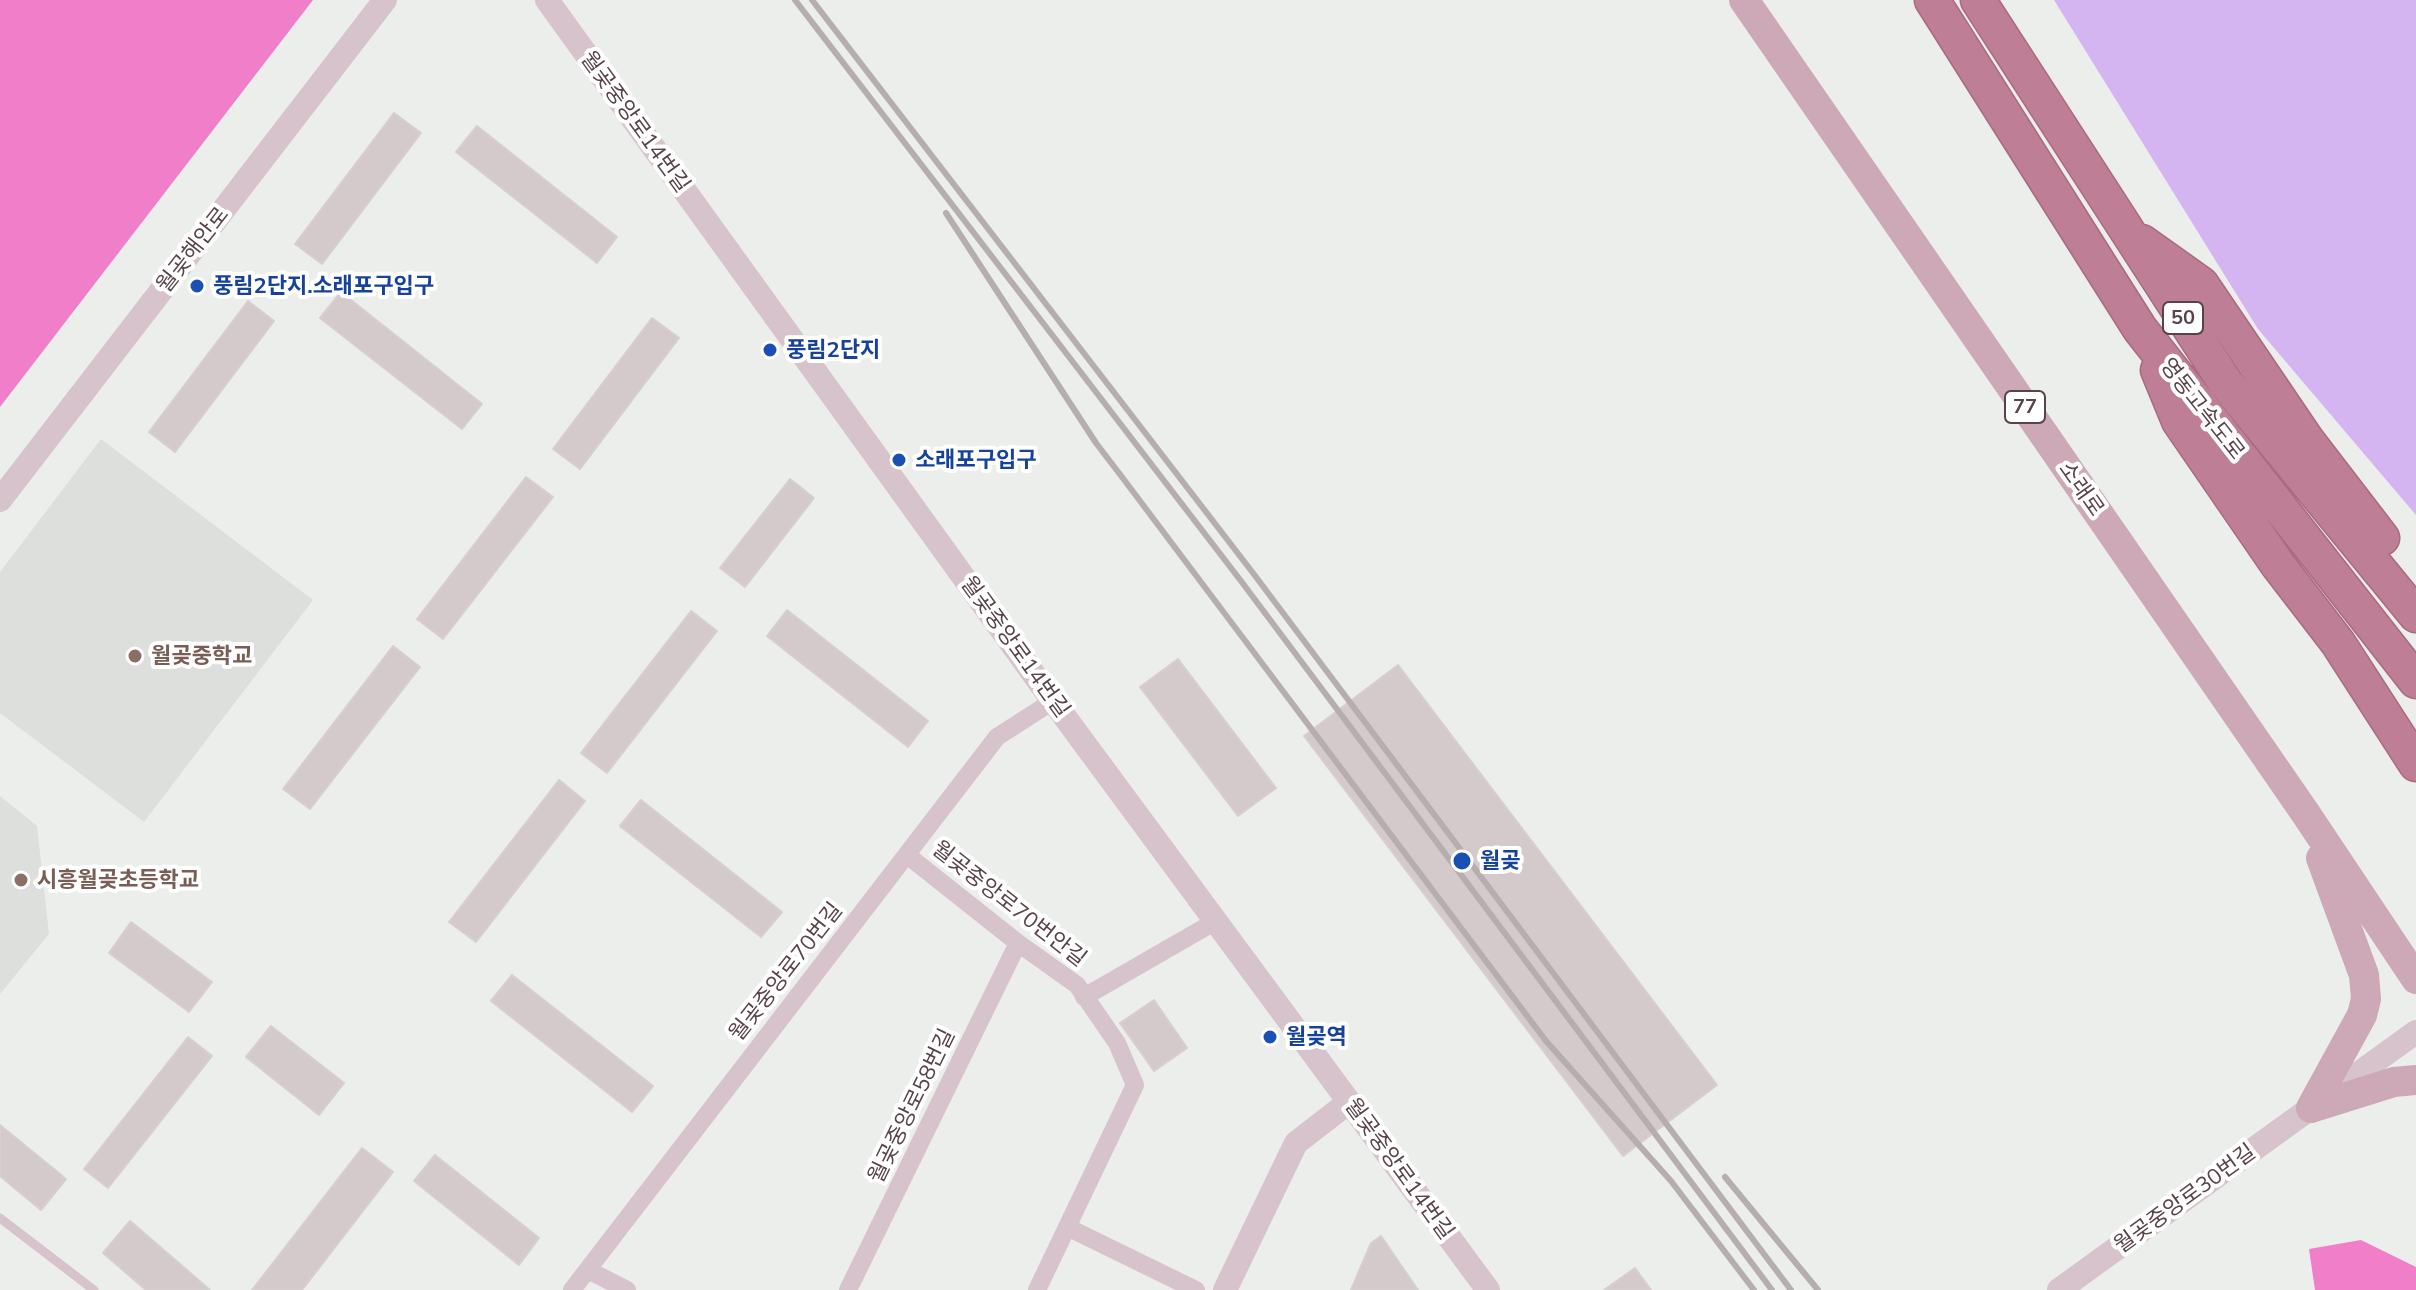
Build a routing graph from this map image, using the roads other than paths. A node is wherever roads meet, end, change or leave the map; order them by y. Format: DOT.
graph roads {
  1 [pos="385,0"];
  2 [pos="547,0"];
  3 [pos="1744,0"];
  4 [pos="1932,0"];
  5 [pos="1978,0"];
  6 [pos="2128,233"];
  7 [pos="2140,329"];
  8 [pos="0,500"];
  9 [pos="2416,582"];
  10 [pos="2416,615"];
  11 [pos="2416,681"];
  12 [pos="1053,701"];
  13 [pos="2416,764"];
  14 [pos="2306,814"];
  15 [pos="907,855"];
  16 [pos="1216,921"];
  17 [pos="1018,943"];
  18 [pos="2416,979"];
  19 [pos="1084,997"];
  20 [pos="2416,1032"];
  21 [pos="2416,1080"];
  22 [pos="1349,1102"];
  23 [pos="2311,1108"];
  24 [pos="0,1218"];
  25 [pos="1067,1227"];
  26 [pos="588,1270"];
  27 [pos="94,1290"];
  28 [pos="572,1290"];
  29 [pos="627,1290"];
  30 [pos="848,1290"];
  31 [pos="1037,1290"];
  32 [pos="1196,1290"];
  33 [pos="1225,1290"];
  34 [pos="1488,1290"];
  35 [pos="2059,1290"];
  1 -- 8 [label="street, 월곶해안로"];
  2 -- 12 [label="street, 월곶중앙로14번길"];
  3 -- 14 [label="main road, 소래로 / 77"];
  4 -- 7 [label="highway, 영동고속도로 / 50"];
  5 -- 6 [label="highway, 영동고속도로 / 50"];
  6 -- 9 [label="highway"];
  6 -- 10 [label="highway, 영동고속도로 / 50"];
  7 -- 11 [label="highway, 영동고속도로 / 50"];
  7 -- 13 [label="highway"];
  12 -- 15 [label="street, 월곶중앙로70번길"];
  12 -- 16 [label="street, 월곶중앙로14번길"];
  14 -- 18 [label="main road, 소래로 / 77"];
  14 -- 23 [label="main road"];
  15 -- 17 [label="street, 월곶중앙로70번안길"];
  15 -- 26 [label="street, 월곶중앙로70번길"];
  16 -- 19 [label="street"];
  16 -- 22 [label="street, 월곶중앙로14번길"];
  17 -- 19 [label="street, 월곶중앙로70번안길"];
  17 -- 30 [label="street, 월곶중앙로58번길"];
  19 -- 25 [label="street, 월곶중앙로70번안길"];
  20 -- 23 [label="street, 월곶중앙로30번길"];
  21 -- 23 [label="main road"];
  22 -- 33 [label="street"];
  22 -- 34 [label="street, 월곶중앙로14번길"];
  23 -- 35 [label="street, 월곶중앙로30번길"];
  24 -- 27 [label="lane"];
  25 -- 31 [label="street, 월곶중앙로70번안길"];
  25 -- 32 [label="street"];
  26 -- 28 [label="street, 월곶중앙로70번길"];
  26 -- 29 [label="street"];
}
